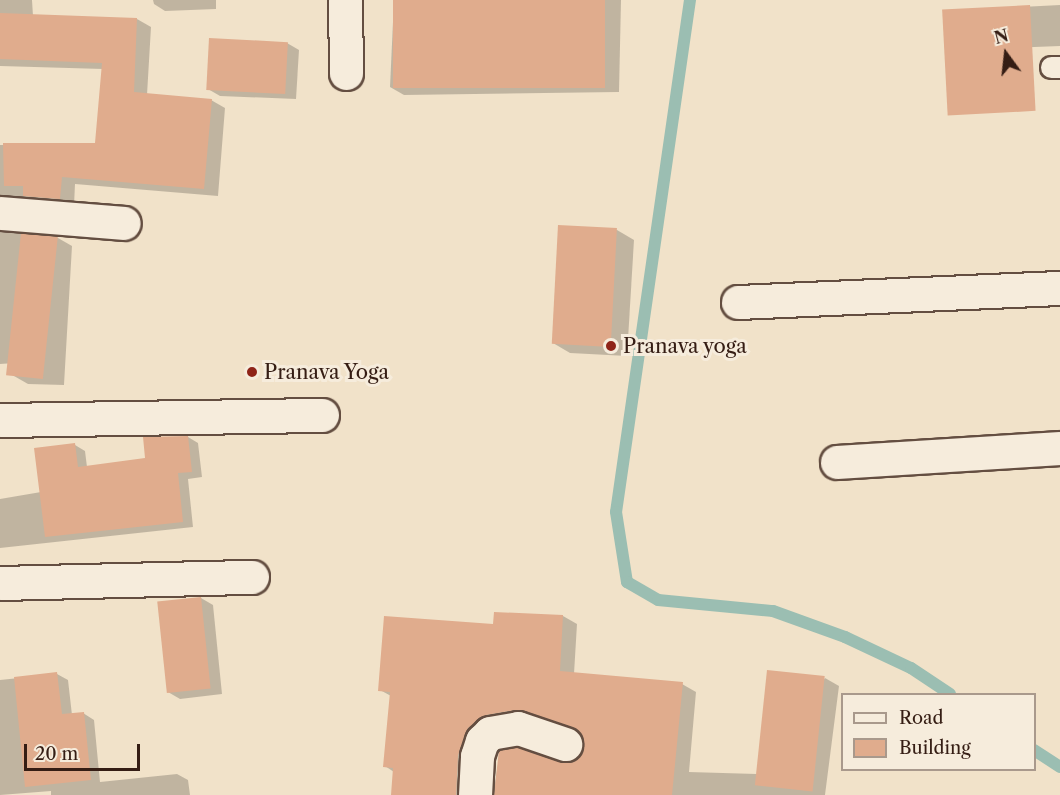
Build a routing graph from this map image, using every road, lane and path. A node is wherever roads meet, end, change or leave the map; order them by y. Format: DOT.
graph roads {
  1 [pos="345,0"];
  2 [pos="346,73"];
  3 [pos="0,213"];
  4 [pos="124,223"];
  5 [pos="1060,288"];
  6 [pos="738,302"];
  7 [pos="322,415"];
  8 [pos="0,420"];
  9 [pos="1060,448"];
  10 [pos="837,462"];
  11 [pos="252,577"];
  12 [pos="0,583"];
  13 [pos="565,744"];
  14 [pos="475,795"];
  1 -- 2 [label="street"];
  3 -- 4 [label="street"];
  5 -- 6 [label="street"];
  7 -- 8 [label="street"];
  9 -- 10 [label="street"];
  11 -- 12 [label="street"];
  13 -- 14 [label="street"];
}
